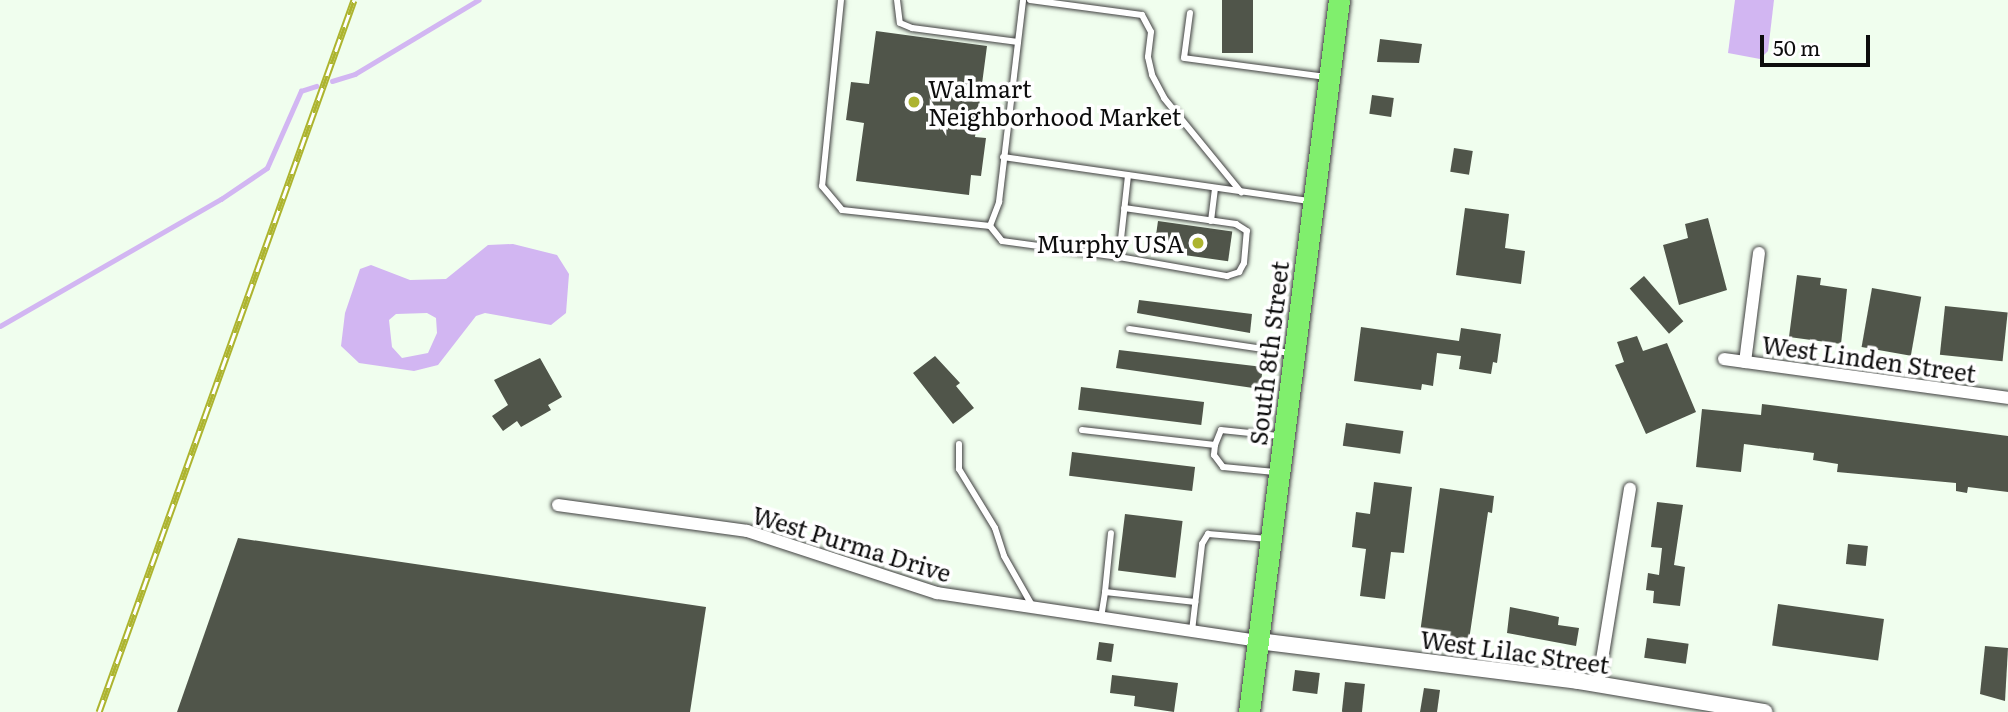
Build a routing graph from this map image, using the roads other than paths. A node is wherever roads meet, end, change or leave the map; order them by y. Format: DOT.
graph roads {
  1 [pos="841,0"];
  2 [pos="897,0"];
  3 [pos="1023,0"];
  4 [pos="1030,0"];
  5 [pos="1339,0"];
  6 [pos="1190,13"];
  7 [pos="1018,42"];
  8 [pos="1329,77"];
  9 [pos="1003,157"];
  10 [pos="1128,175"];
  11 [pos="1215,188"];
  12 [pos="1241,192"];
  13 [pos="1314,201"];
  14 [pos="1124,208"];
  15 [pos="1211,221"];
  16 [pos="990,226"];
  17 [pos="1759,253"];
  18 [pos="1119,257"];
  19 [pos="1129,329"];
  20 [pos="1294,354"];
  21 [pos="1724,359"];
  22 [pos="1745,362"];
  23 [pos="2008,398"];
  24 [pos="1082,430"];
  25 [pos="1284,437"];
  26 [pos="959,444"];
  27 [pos="1215,444"];
  28 [pos="1279,473"];
  29 [pos="1630,489"];
  30 [pos="558,505"];
  31 [pos="1111,533"];
  32 [pos="1271,540"];
  33 [pos="1105,592"];
  34 [pos="1195,603"];
  35 [pos="1033,609"];
  36 [pos="1101,619"];
  37 [pos="1192,632"];
  38 [pos="1258,640"];
  39 [pos="1598,684"];
  40 [pos="1694,707"];
  41 [pos="1249,712"];
  42 [pos="1765,712"];
  1 -- 16 [label="lane"];
  2 -- 7 [label="lane"];
  3 -- 7 [label="lane"];
  4 -- 12 [label="lane"];
  5 -- 8 [label="main road, South 8th Street"];
  6 -- 8 [label="lane"];
  7 -- 9 [label="lane"];
  8 -- 13 [label="main road, South 8th Street"];
  9 -- 10 [label="lane"];
  9 -- 16 [label="lane"];
  10 -- 11 [label="lane"];
  10 -- 14 [label="lane"];
  11 -- 12 [label="lane"];
  11 -- 15 [label="lane"];
  12 -- 13 [label="lane"];
  13 -- 20 [label="main road, South 8th Street"];
  14 -- 15 [label="lane"];
  14 -- 18 [label="lane"];
  15 -- 18 [label="lane"];
  16 -- 18 [label="lane"];
  17 -- 22 [label="street"];
  19 -- 20 [label="lane"];
  20 -- 25 [label="main road, South 8th Street"];
  21 -- 22 [label="street, West Linden Street"];
  22 -- 23 [label="street, West Linden Street"];
  24 -- 27 [label="lane"];
  25 -- 27 [label="lane"];
  25 -- 28 [label="main road, South 8th Street"];
  26 -- 35 [label="lane"];
  27 -- 28 [label="lane"];
  28 -- 32 [label="main road, South 8th Street"];
  29 -- 39 [label="street"];
  30 -- 35 [label="street, West Purma Drive"];
  31 -- 33 [label="lane"];
  32 -- 34 [label="lane"];
  32 -- 38 [label="main road, South 8th Street"];
  33 -- 34 [label="lane"];
  33 -- 36 [label="lane"];
  34 -- 37 [label="lane"];
  35 -- 36 [label="street, West Purma Drive"];
  36 -- 37 [label="street, West Purma Drive"];
  37 -- 38 [label="street, West Purma Drive"];
  38 -- 39 [label="street, West Lilac Street"];
  38 -- 41 [label="main road, South 8th Street"];
  39 -- 40 [label="street, West Lilac Street"];
  40 -- 42 [label="street, West Lilac Street"];
}
